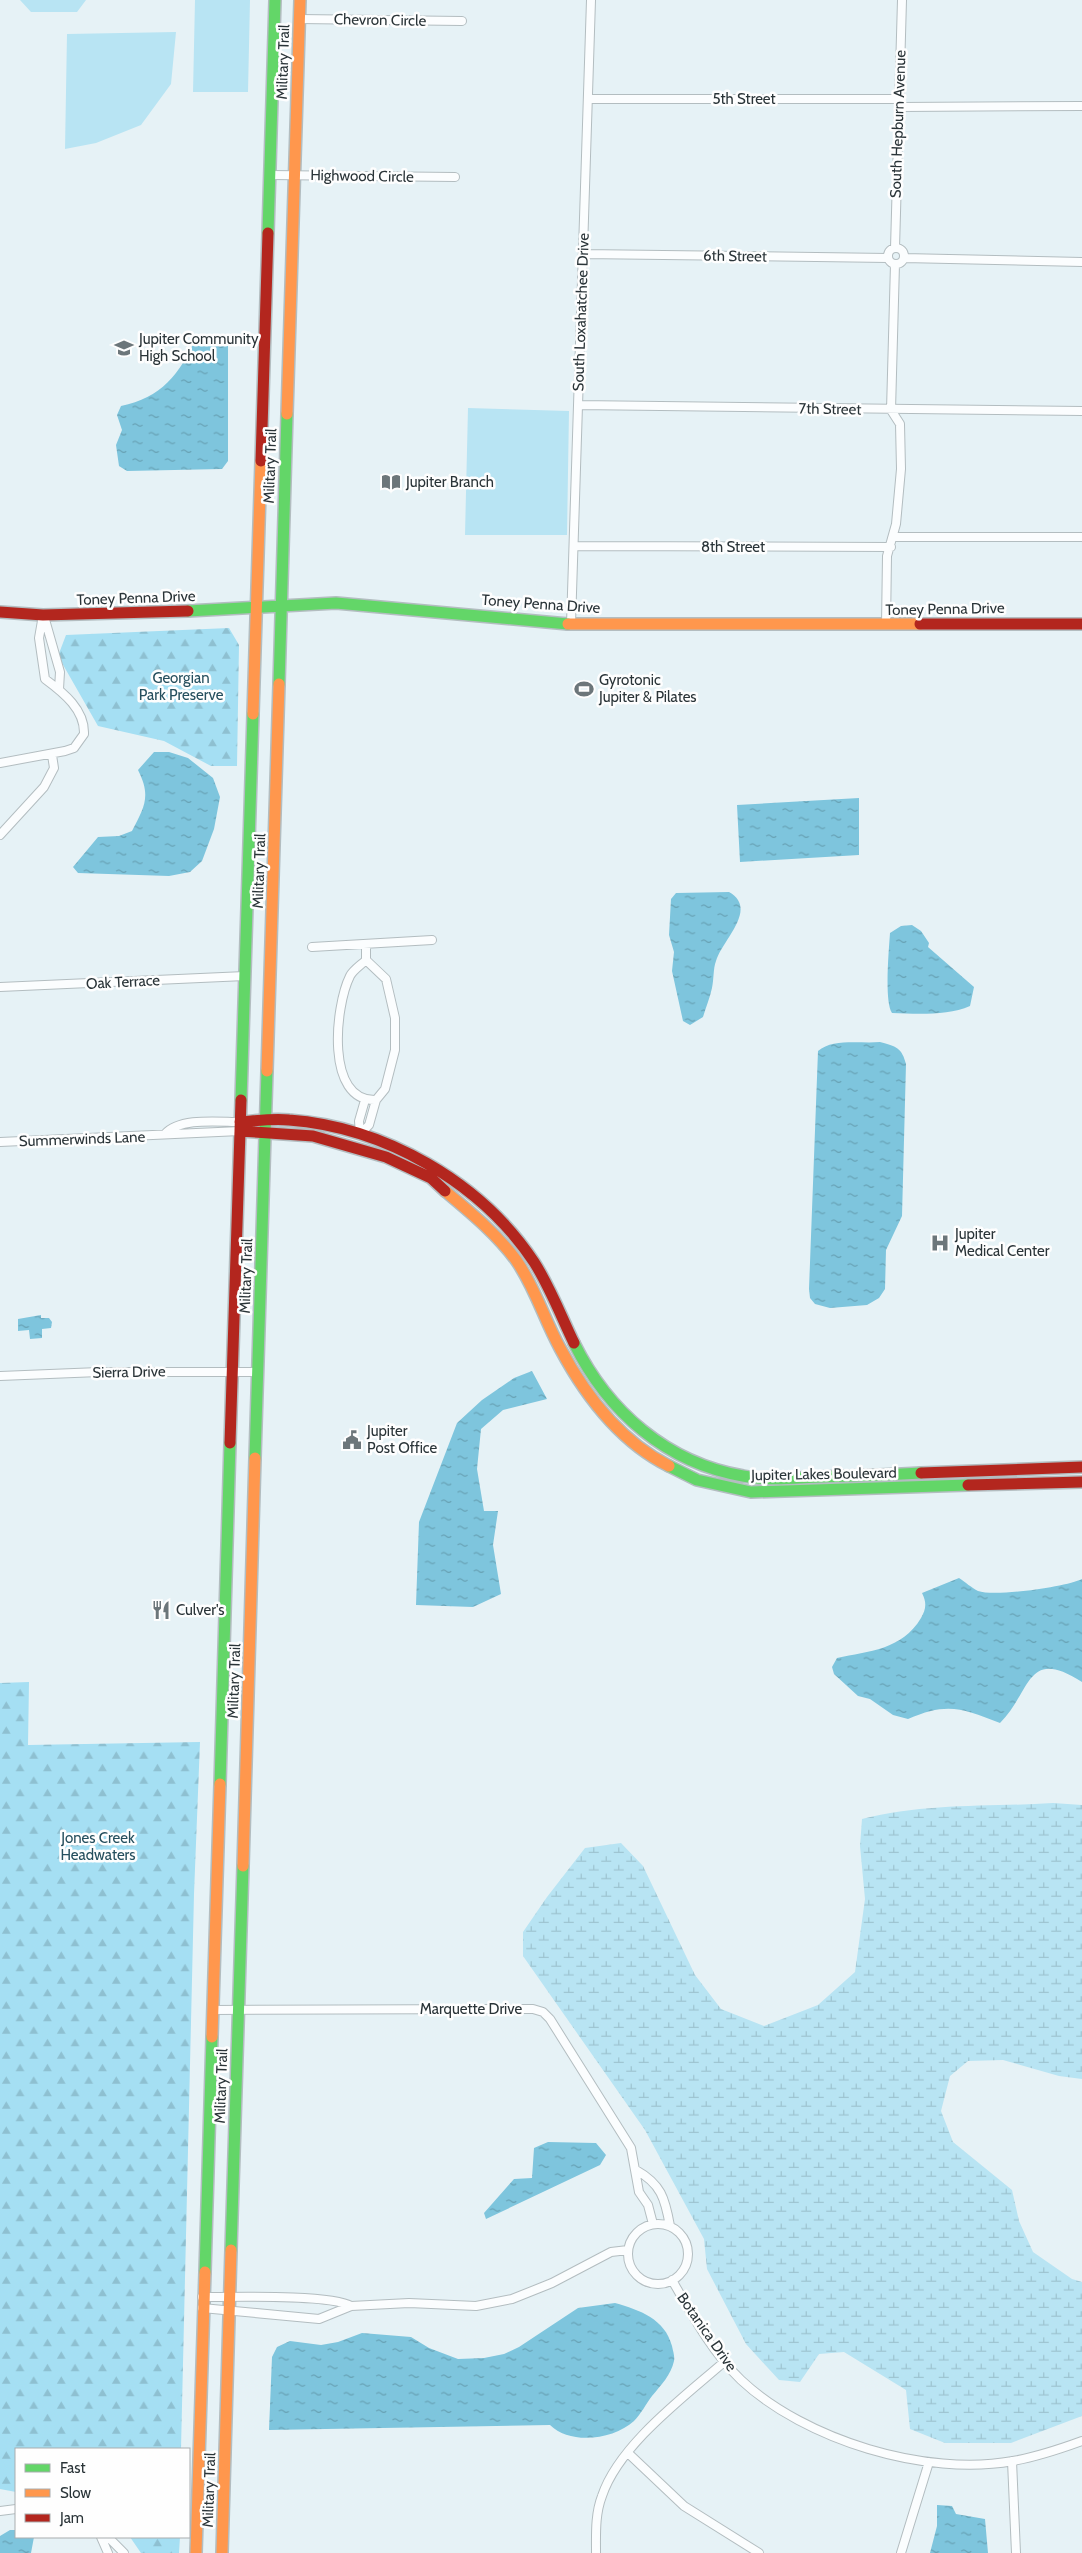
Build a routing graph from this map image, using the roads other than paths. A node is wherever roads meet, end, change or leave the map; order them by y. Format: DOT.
graph roads {
  1 [pos="275,0"];
  2 [pos="300,0"];
  3 [pos="591,0"];
  4 [pos="902,0"];
  5 [pos="299,19"];
  6 [pos="462,21"];
  7 [pos="588,99"];
  8 [pos="899,103"];
  9 [pos="1082,106"];
  10 [pos="270,175"];
  11 [pos="294,175"];
  12 [pos="455,177"];
  13 [pos="895,248"];
  14 [pos="583,254"];
  15 [pos="888,258"];
  16 [pos="904,258"];
  17 [pos="1082,262"];
  18 [pos="895,264"];
  19 [pos="578,405"];
  20 [pos="891,410"];
  21 [pos="1082,411"];
  22 [pos="893,537"];
  23 [pos="1082,537"];
  24 [pos="575,546"];
  25 [pos="891,547"];
  26 [pos="280,605"];
  27 [pos="255,609"];
  28 [pos="0,612"];
  29 [pos="43,615"];
  30 [pos="571,624"];
  31 [pos="1082,624"];
  32 [pos="886,625"];
  33 [pos="59,689"];
  34 [pos="52,755"];
  35 [pos="0,763"];
  36 [pos="0,835"];
  37 [pos="432,940"];
  38 [pos="366,944"];
  39 [pos="312,947"];
  40 [pos="366,960"];
  41 [pos="245,976"];
  42 [pos="0,987"];
  43 [pos="365,1100"];
  44 [pos="376,1100"];
  45 [pos="265,1120"];
  46 [pos="240,1127"];
  47 [pos="265,1133"];
  48 [pos="360,1134"];
  49 [pos="0,1142"];
  50 [pos="232,1371"];
  51 [pos="258,1372"];
  52 [pos="0,1376"];
  53 [pos="1082,1467"];
  54 [pos="1082,1482"];
  55 [pos="213,2010"];
  56 [pos="239,2010"];
  57 [pos="636,2170"];
  58 [pos="653,2224"];
  59 [pos="670,2226"];
  60 [pos="628,2250"];
  61 [pos="672,2280"];
  62 [pos="202,2302"];
  63 [pos="228,2303"];
  64 [pos="351,2306"];
  65 [pos="724,2362"];
  66 [pos="1082,2441"];
  67 [pos="628,2453"];
  68 [pos="1012,2461"];
  69 [pos="928,2462"];
  70 [pos="15,2509"];
  71 [pos="0,2511"];
  72 [pos="102,2538"];
  73 [pos="109,2538"];
  74 [pos="108,2553"];
  75 [pos="124,2553"];
  76 [pos="196,2553"];
  77 [pos="222,2553"];
  78 [pos="596,2553"];
  79 [pos="759,2553"];
  80 [pos="901,2553"];
  81 [pos="1016,2553"];
  1 -- 10 [label="main road, Military Trail"];
  2 -- 5 [label="main road, Military Trail"];
  3 -- 7 [label="street, South Loxahatchee Drive"];
  4 -- 8 [label="street, South Hepburn Avenue"];
  5 -- 6 [label="street, Chevron Circle"];
  5 -- 11 [label="main road, Military Trail"];
  7 -- 8 [label="street, 5th Street"];
  7 -- 14 [label="street, South Loxahatchee Drive"];
  8 -- 9 [label="street, 5th Street"];
  8 -- 13 [label="street, South Hepburn Avenue"];
  10 -- 11 [label="street, Highwood Circle"];
  10 -- 27 [label="main road, Military Trail"];
  11 -- 12 [label="street, Highwood Circle"];
  11 -- 26 [label="main road, Military Trail"];
  13 -- 15 [label="street"];
  13 -- 16 [label="street"];
  14 -- 15 [label="street, 6th Street"];
  14 -- 19 [label="street, South Loxahatchee Drive"];
  15 -- 18 [label="street"];
  16 -- 17 [label="street"];
  16 -- 18 [label="street"];
  18 -- 20 [label="street"];
  19 -- 20 [label="street, 7th Street"];
  19 -- 24 [label="street, South Loxahatchee Drive"];
  20 -- 21 [label="street, 7th Street"];
  20 -- 22 [label="street"];
  22 -- 23 [label="street"];
  22 -- 25 [label="street"];
  24 -- 25 [label="street, 8th Street"];
  24 -- 30 [label="street, South Loxahatchee Drive"];
  25 -- 32 [label="street"];
  26 -- 27 [label="main road, Toney Penna Drive"];
  26 -- 30 [label="main road, Toney Penna Drive"];
  26 -- 45 [label="main road, Military Trail"];
  27 -- 29 [label="main road, Toney Penna Drive"];
  27 -- 41 [label="main road, Military Trail"];
  28 -- 29 [label="main road, Toney Penna Drive"];
  29 -- 33 [label="street"];
  29 -- 33 [label="street"];
  30 -- 32 [label="main road, Toney Penna Drive"];
  31 -- 32 [label="main road, Toney Penna Drive"];
  33 -- 34 [label="street"];
  34 -- 35 [label="street"];
  34 -- 36 [label="street"];
  37 -- 38 [label="street"];
  38 -- 39 [label="street"];
  38 -- 40 [label="street"];
  40 -- 43 [label="street"];
  40 -- 44 [label="street"];
  41 -- 42 [label="street, Oak Terrace"];
  41 -- 46 [label="main road, Military Trail"];
  43 -- 44 [label="street"];
  43 -- 48 [label="street"];
  44 -- 48 [label="street"];
  45 -- 46 [label="main road, Jupiter Lakes Boulevard"];
  45 -- 47 [label="main road, Military Trail"];
  45 -- 48 [label="main road, Jupiter Lakes Boulevard"];
  46 -- 47 [label="main road, Jupiter Lakes Boulevard"];
  46 -- 49 [label="street, Summerwinds Lane"];
  46 -- 50 [label="main road, Military Trail"];
  47 -- 51 [label="main road, Military Trail"];
  47 -- 54 [label="main road, Jupiter Lakes Boulevard"];
  48 -- 53 [label="main road, Jupiter Lakes Boulevard"];
  50 -- 51 [label="street, Sierra Drive"];
  50 -- 52 [label="street, Sierra Drive"];
  50 -- 55 [label="main road, Military Trail"];
  51 -- 56 [label="main road, Military Trail"];
  55 -- 56 [label="street, Marquette Drive"];
  55 -- 62 [label="main road, Military Trail"];
  56 -- 57 [label="street, Marquette Drive"];
  56 -- 63 [label="main road, Military Trail"];
  57 -- 58 [label="street, Marquette Drive"];
  57 -- 59 [label="street"];
  58 -- 59 [label="street"];
  58 -- 60 [label="street"];
  59 -- 61 [label="street"];
  60 -- 61 [label="street"];
  60 -- 64 [label="street"];
  61 -- 65 [label="street, Botanica Drive"];
  62 -- 63 [label="street"];
  62 -- 63 [label="street"];
  62 -- 76 [label="main road, Military Trail"];
  63 -- 64 [label="street"];
  63 -- 64 [label="street"];
  63 -- 77 [label="main road, Military Trail"];
  65 -- 67 [label="street"];
  65 -- 69 [label="street, Botanica Drive"];
  66 -- 68 [label="street, Botanica Drive"];
  67 -- 78 [label="street"];
  67 -- 79 [label="street"];
  68 -- 69 [label="street, Botanica Drive"];
  68 -- 81 [label="street"];
  69 -- 80 [label="street"];
  70 -- 71 [label="street"];
  72 -- 74 [label="street"];
  73 -- 75 [label="street"];
}
